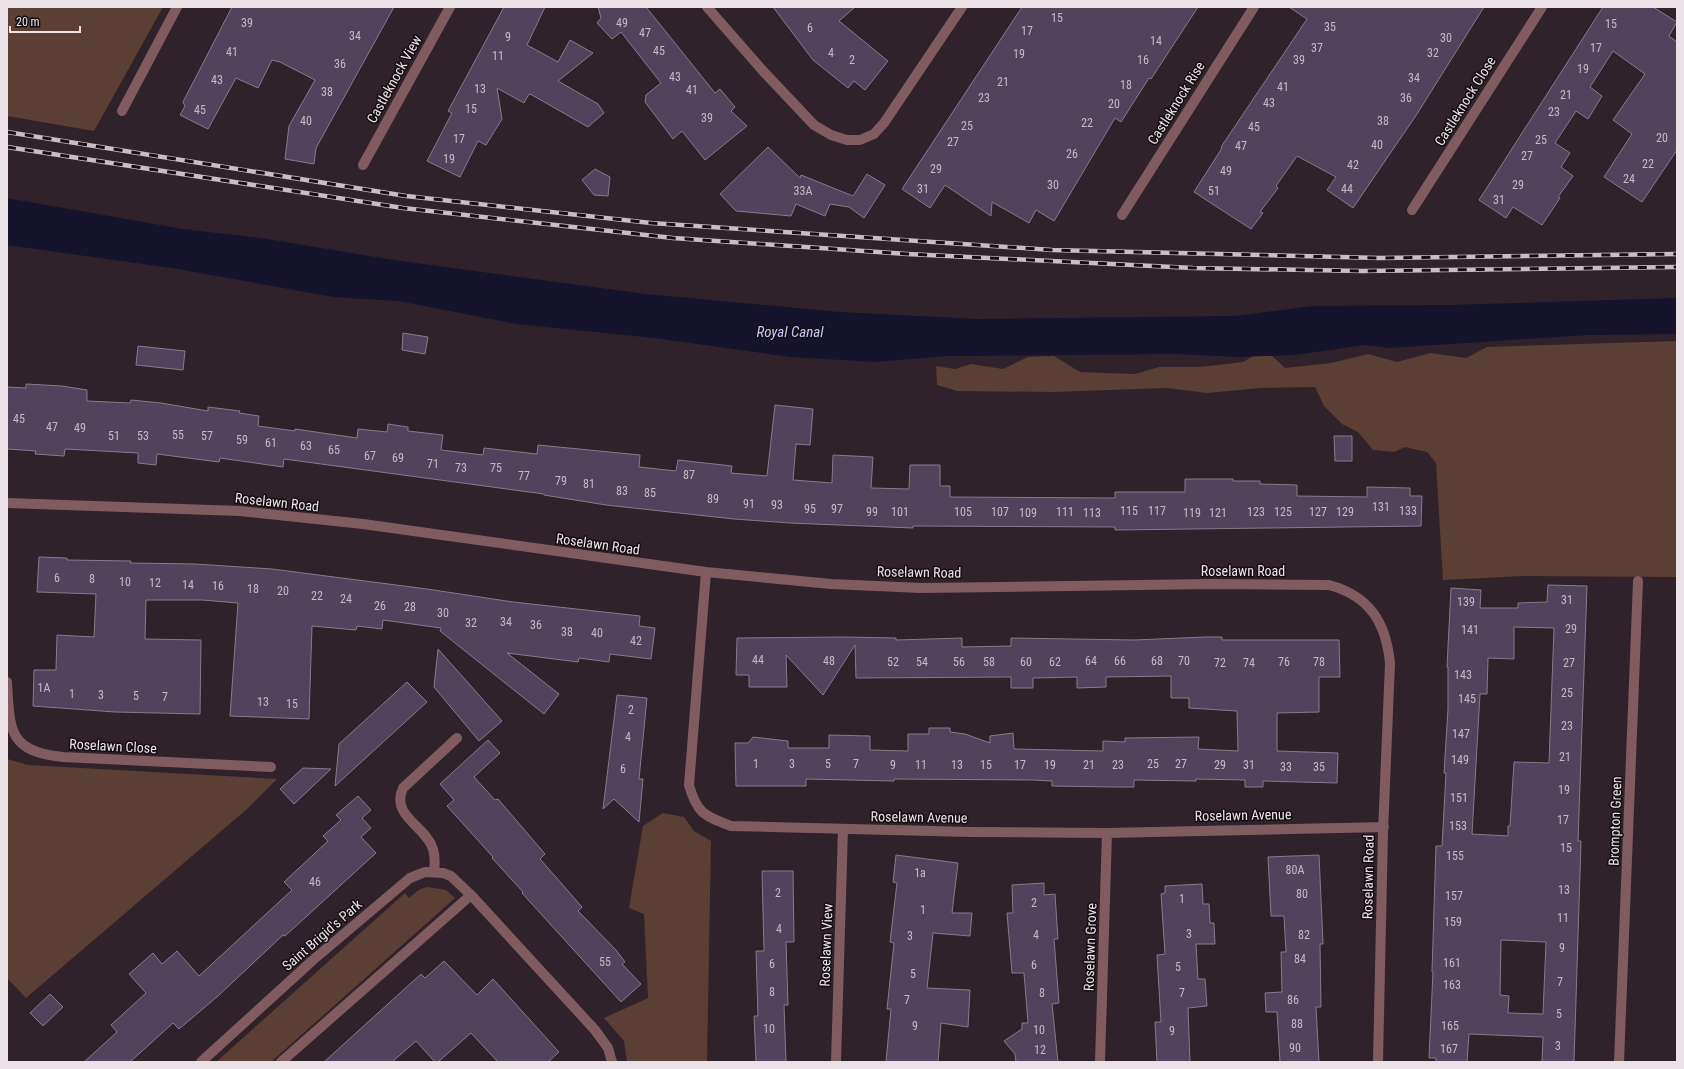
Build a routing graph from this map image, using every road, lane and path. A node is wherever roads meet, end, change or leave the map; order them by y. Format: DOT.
graph roads {
  1 [pos="177,7"];
  2 [pos="450,7"];
  3 [pos="708,7"];
  4 [pos="962,7"];
  5 [pos="1254,7"];
  6 [pos="1542,7"];
  7 [pos="122,111"];
  8 [pos="363,165"];
  9 [pos="1412,210"];
  10 [pos="1122,215"];
  11 [pos="7,503"];
  12 [pos="706,572"];
  13 [pos="1638,581"];
  14 [pos="7,682"];
  15 [pos="456,738"];
  16 [pos="271,767"];
  17 [pos="1384,827"];
  18 [pos="843,829"];
  19 [pos="1107,833"];
  20 [pos="434,871"];
  21 [pos="471,895"];
  22 [pos="201,1062"];
  23 [pos="281,1062"];
  24 [pos="612,1062"];
  25 [pos="836,1062"];
  26 [pos="1100,1062"];
  27 [pos="1378,1062"];
  28 [pos="1619,1062"];
  1 -- 7 [label="street"];
  2 -- 8 [label="street, Castleknock View"];
  3 -- 4 [label="street"];
  5 -- 10 [label="street, Castleknock Rise"];
  6 -- 9 [label="street, Castleknock Close"];
  11 -- 12 [label="street, Roselawn Road"];
  12 -- 17 [label="street, Roselawn Road"];
  12 -- 18 [label="street, Roselawn Avenue"];
  13 -- 28 [label="street, Brompton Green"];
  14 -- 16 [label="street, Roselawn Close"];
  15 -- 20 [label="street"];
  17 -- 19 [label="street, Roselawn Avenue"];
  17 -- 27 [label="street, Roselawn Road"];
  18 -- 19 [label="street, Roselawn Avenue"];
  18 -- 25 [label="street, Roselawn View"];
  19 -- 26 [label="street, Roselawn Grove"];
  20 -- 21 [label="street"];
  20 -- 22 [label="street, Saint Brigid's Park"];
  21 -- 23 [label="street"];
  21 -- 24 [label="street"];
}
